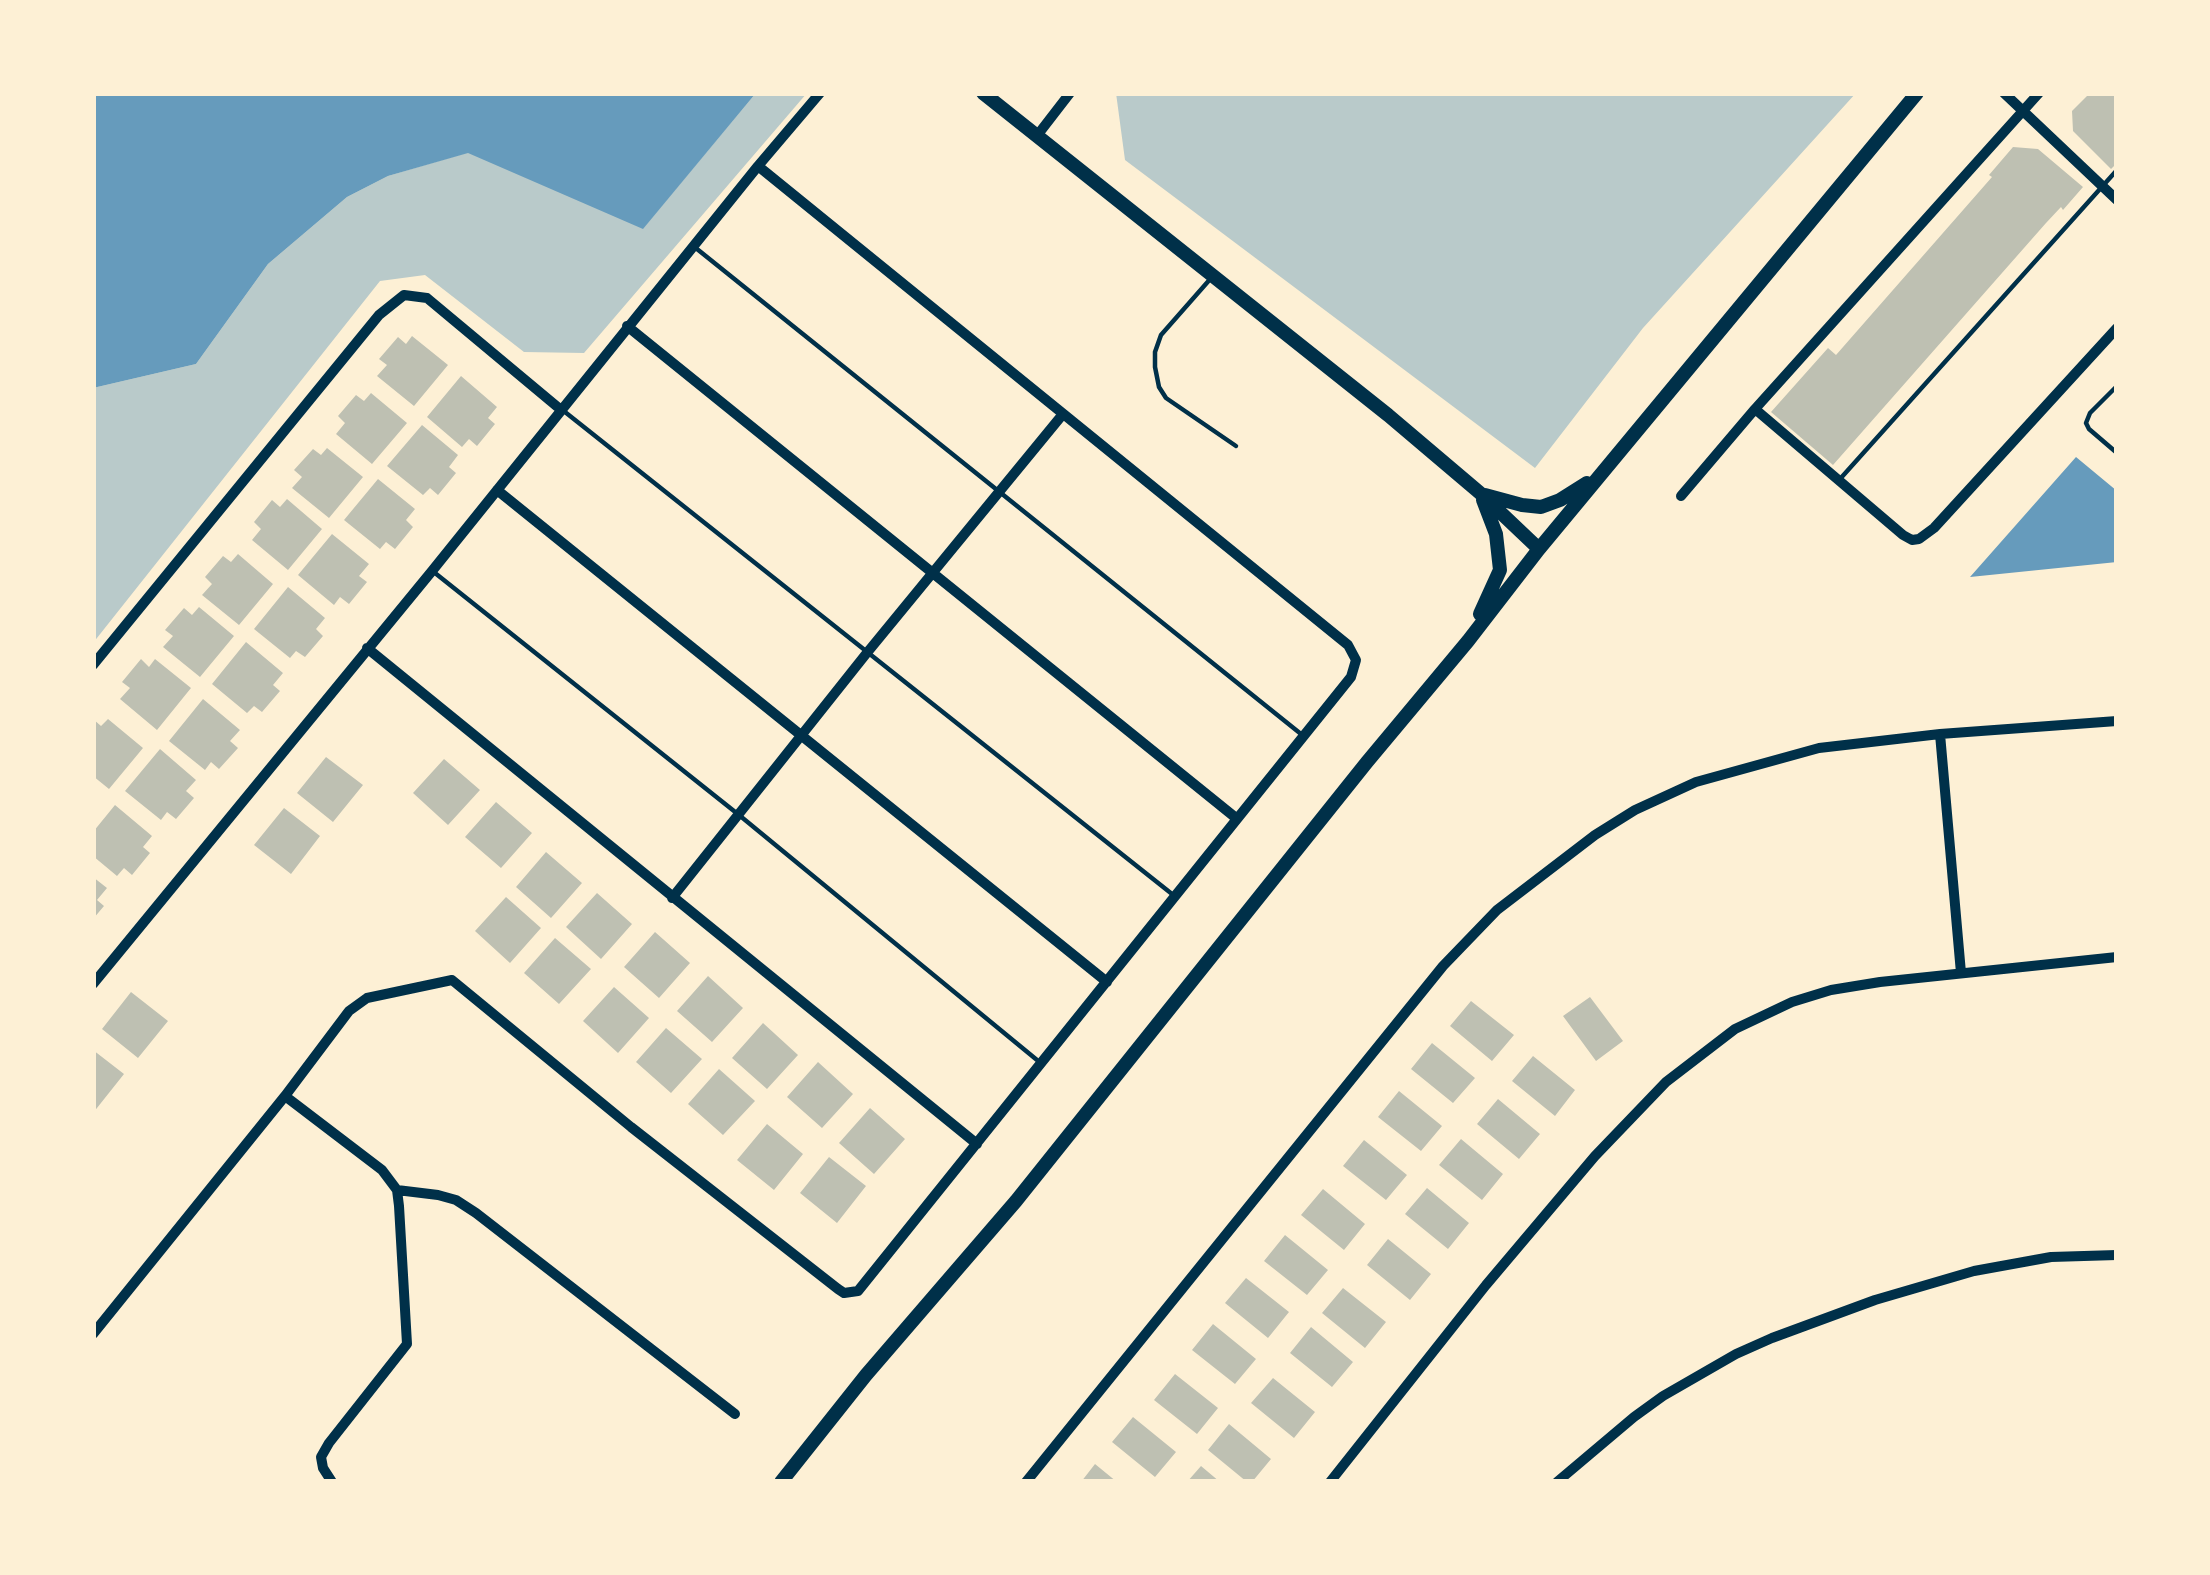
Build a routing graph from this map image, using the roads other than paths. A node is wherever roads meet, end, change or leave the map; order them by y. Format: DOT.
graph roads {
  1 [pos="820,93"];
  2 [pos="983,93"];
  3 [pos="1070,93"];
  4 [pos="1917,93"];
  5 [pos="2004,93"];
  6 [pos="2039,93"];
  7 [pos="2023,110"];
  8 [pos="1036,137"];
  9 [pos="758,166"];
  10 [pos="2117,170"];
  11 [pos="2102,185"];
  12 [pos="2117,200"];
  13 [pos="693,246"];
  14 [pos="1212,277"];
  15 [pos="627,326"];
  16 [pos="2117,328"];
  17 [pos="2117,386"];
  18 [pos="560,409"];
  19 [pos="1755,409"];
  20 [pos="1063,414"];
  21 [pos="1236,446"];
  22 [pos="2117,453"];
  23 [pos="1606,468"];
  24 [pos="1839,480"];
  25 [pos="496,490"];
  26 [pos="998,491"];
  27 [pos="1480,493"];
  28 [pos="1681,496"];
  29 [pos="1539,549"];
  30 [pos="432,571"];
  31 [pos="931,574"];
  32 [pos="1468,641"];
  33 [pos="367,648"];
  34 [pos="866,654"];
  35 [pos="93,665"];
  36 [pos="2117,721"];
  37 [pos="1940,734"];
  38 [pos="802,735"];
  39 [pos="1303,735"];
  40 [pos="739,815"];
  41 [pos="1236,818"];
  42 [pos="672,898"];
  43 [pos="1176,898"];
  44 [pos="2117,957"];
  45 [pos="1961,973"];
  46 [pos="1107,982"];
  47 [pos="93,984"];
  48 [pos="1042,1064"];
  49 [pos="285,1096"];
  50 [pos="976,1144"];
  51 [pos="397,1190"];
  52 [pos="2117,1255"];
  53 [pos="93,1334"];
  54 [pos="735,1414"];
  55 [pos="332,1482"];
  56 [pos="781,1482"];
  57 [pos="1025,1482"];
  58 [pos="1330,1482"];
  59 [pos="1557,1482"];
  1 -- 9 [label="street"];
  2 -- 8 [label="main road"];
  3 -- 8 [label="street"];
  4 -- 23 [label="main road"];
  5 -- 7 [label="street"];
  6 -- 7 [label="street"];
  7 -- 11 [label="street"];
  7 -- 19 [label="street"];
  8 -- 14 [label="main road"];
  9 -- 13 [label="street"];
  9 -- 20 [label="street"];
  10 -- 11 [label="lane"];
  11 -- 12 [label="street"];
  11 -- 24 [label="lane"];
  13 -- 15 [label="street"];
  13 -- 26 [label="lane"];
  14 -- 21 [label="lane"];
  14 -- 27 [label="main road"];
  15 -- 18 [label="street"];
  15 -- 31 [label="street"];
  16 -- 24 [label="street"];
  17 -- 22 [label="lane"];
  18 -- 25 [label="street"];
  18 -- 34 [label="lane"];
  18 -- 35 [label="street"];
  19 -- 24 [label="street"];
  19 -- 28 [label="street"];
  20 -- 26 [label="street"];
  20 -- 39 [label="street"];
  23 -- 27 [label="main road"];
  23 -- 29 [label="main road"];
  25 -- 30 [label="street"];
  25 -- 38 [label="street"];
  26 -- 31 [label="street"];
  26 -- 39 [label="lane"];
  27 -- 29 [label="main road"];
  27 -- 32 [label="main road"];
  29 -- 32 [label="main road"];
  30 -- 33 [label="street"];
  30 -- 40 [label="lane"];
  31 -- 34 [label="street"];
  31 -- 41 [label="street"];
  32 -- 56 [label="main road"];
  33 -- 42 [label="street"];
  33 -- 47 [label="street"];
  34 -- 38 [label="street"];
  34 -- 43 [label="lane"];
  36 -- 37 [label="street"];
  37 -- 45 [label="street"];
  37 -- 57 [label="street"];
  38 -- 40 [label="street"];
  38 -- 46 [label="street"];
  39 -- 41 [label="street"];
  40 -- 42 [label="street"];
  40 -- 48 [label="lane"];
  41 -- 43 [label="street"];
  42 -- 50 [label="street"];
  43 -- 46 [label="street"];
  44 -- 45 [label="street"];
  45 -- 58 [label="street"];
  46 -- 48 [label="street"];
  48 -- 50 [label="street"];
  49 -- 50 [label="street"];
  49 -- 51 [label="street"];
  49 -- 53 [label="street"];
  51 -- 54 [label="street"];
  51 -- 55 [label="street"];
  52 -- 59 [label="street"];
}
